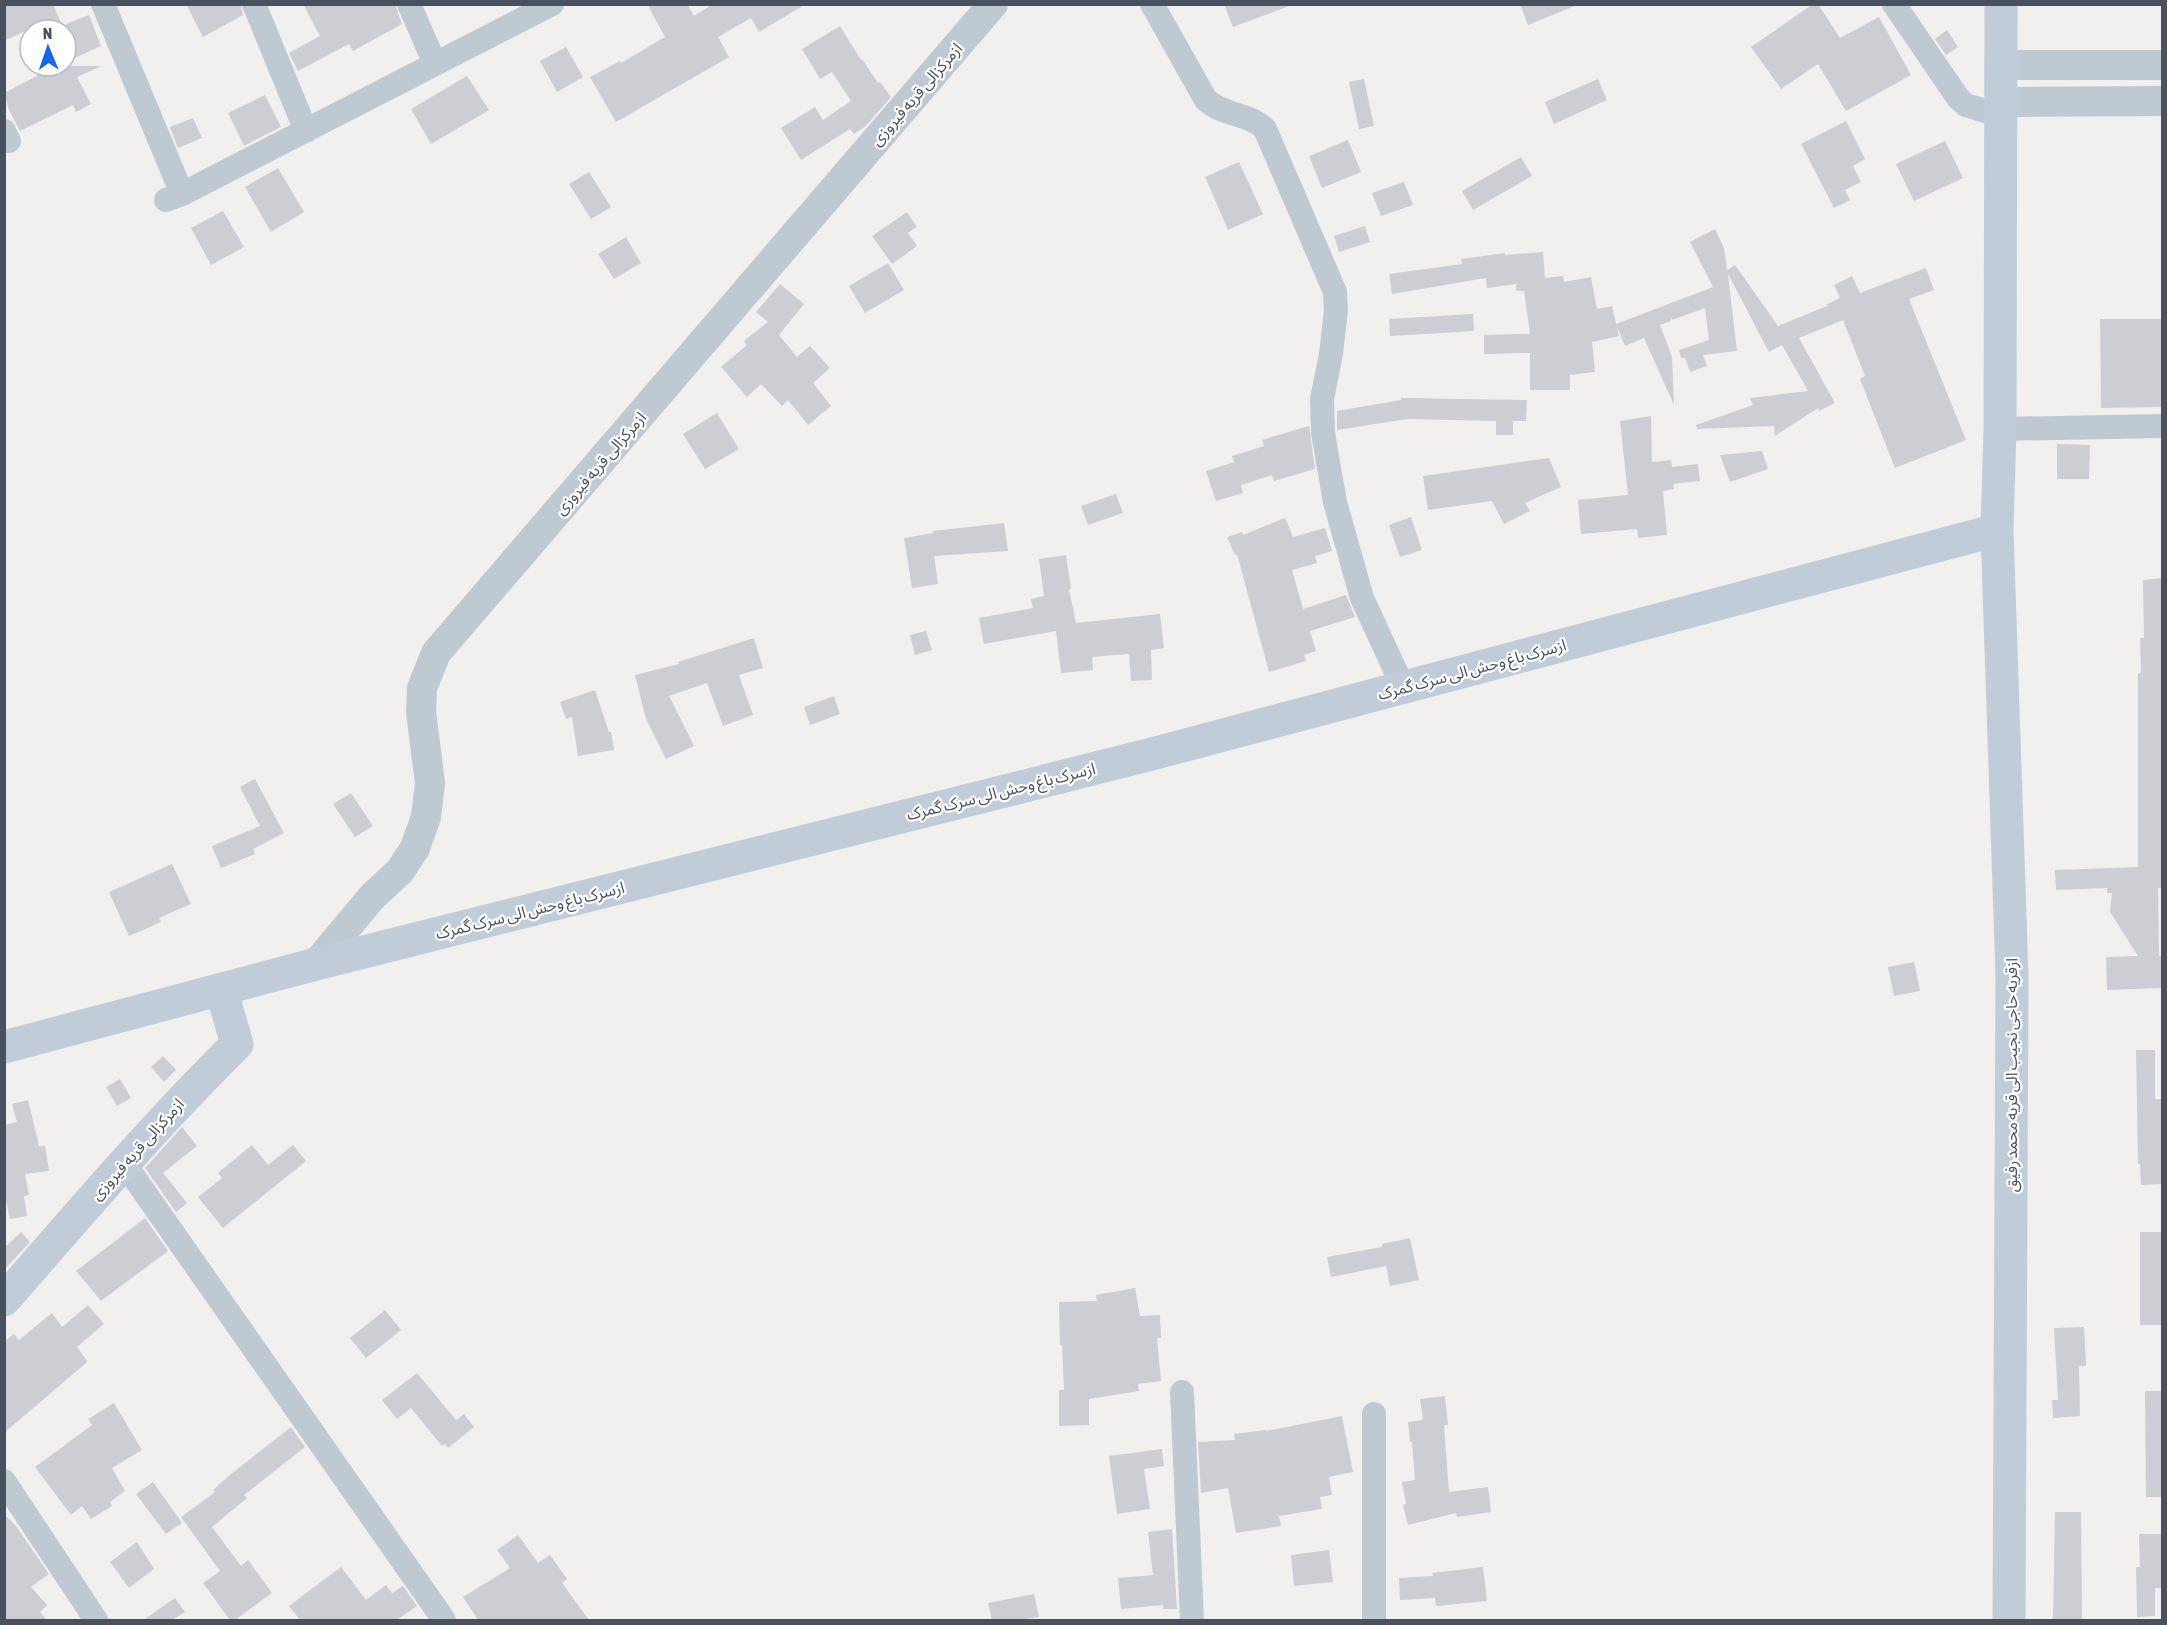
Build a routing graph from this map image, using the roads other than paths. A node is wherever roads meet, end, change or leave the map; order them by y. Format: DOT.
graph roads {
  1 [pos="103,4"];
  2 [pos="254,4"];
  3 [pos="409,4"];
  4 [pos="552,4"];
  5 [pos="993,4"];
  6 [pos="1152,4"];
  7 [pos="1894,4"];
  8 [pos="2001,4"];
  9 [pos="435,64"];
  10 [pos="2001,65"];
  11 [pos="2163,65"];
  12 [pos="2163,101"];
  13 [pos="2001,109"];
  14 [pos="306,131"];
  15 [pos="2163,426"];
  16 [pos="2001,429"];
  17 [pos="1997,530"];
  18 [pos="1403,687"];
  19 [pos="316,964"];
  20 [pos="221,989"];
  21 [pos="4,1047"];
  22 [pos="124,1163"];
  23 [pos="4,1300"];
  24 [pos="1182,1392"];
  25 [pos="1374,1414"];
  26 [pos="4,1481"];
  27 [pos="96,1620"];
  28 [pos="444,1620"];
  29 [pos="1192,1620"];
  30 [pos="1374,1620"];
  31 [pos="2009,1620"];
  1 -- 14 [label="street"];
  2 -- 14 [label="street"];
  3 -- 9 [label="street"];
  4 -- 9 [label="street"];
  5 -- 19 [label="street, ازمرکزالی قریه فیروزی"];
  6 -- 18 [label="street"];
  7 -- 13 [label="street"];
  8 -- 10 [label="main road, ازقریه حاجی نجیب الی قریه محمد رفیق"];
  9 -- 14 [label="street"];
  10 -- 11 [label="street"];
  10 -- 13 [label="main road, ازقریه حاجی نجیب الی قریه محمد رفیق"];
  12 -- 13 [label="street"];
  13 -- 16 [label="main road, ازقریه حاجی نجیب الی قریه محمد رفیق"];
  15 -- 16 [label="street"];
  16 -- 17 [label="main road, ازقریه حاجی نجیب الی قریه محمد رفیق"];
  17 -- 18 [label="main road, ازسرک باغ وحش الی سرک گمرک"];
  17 -- 31 [label="main road, ازقریه حاجی نجیب الی قریه محمد رفیق"];
  18 -- 19 [label="main road, ازسرک باغ وحش الی سرک گمرک"];
  19 -- 20 [label="main road, ازسرک باغ وحش الی سرک گمرک"];
  20 -- 21 [label="main road, ازسرک باغ وحش الی سرک گمرک"];
  20 -- 22 [label="main road, ازمرکزالی قریه فیروزی"];
  22 -- 23 [label="main road, ازمرکزالی قریه فیروزی"];
  22 -- 28 [label="street"];
  24 -- 29 [label="street"];
  25 -- 30 [label="street"];
  26 -- 27 [label="street"];
}
